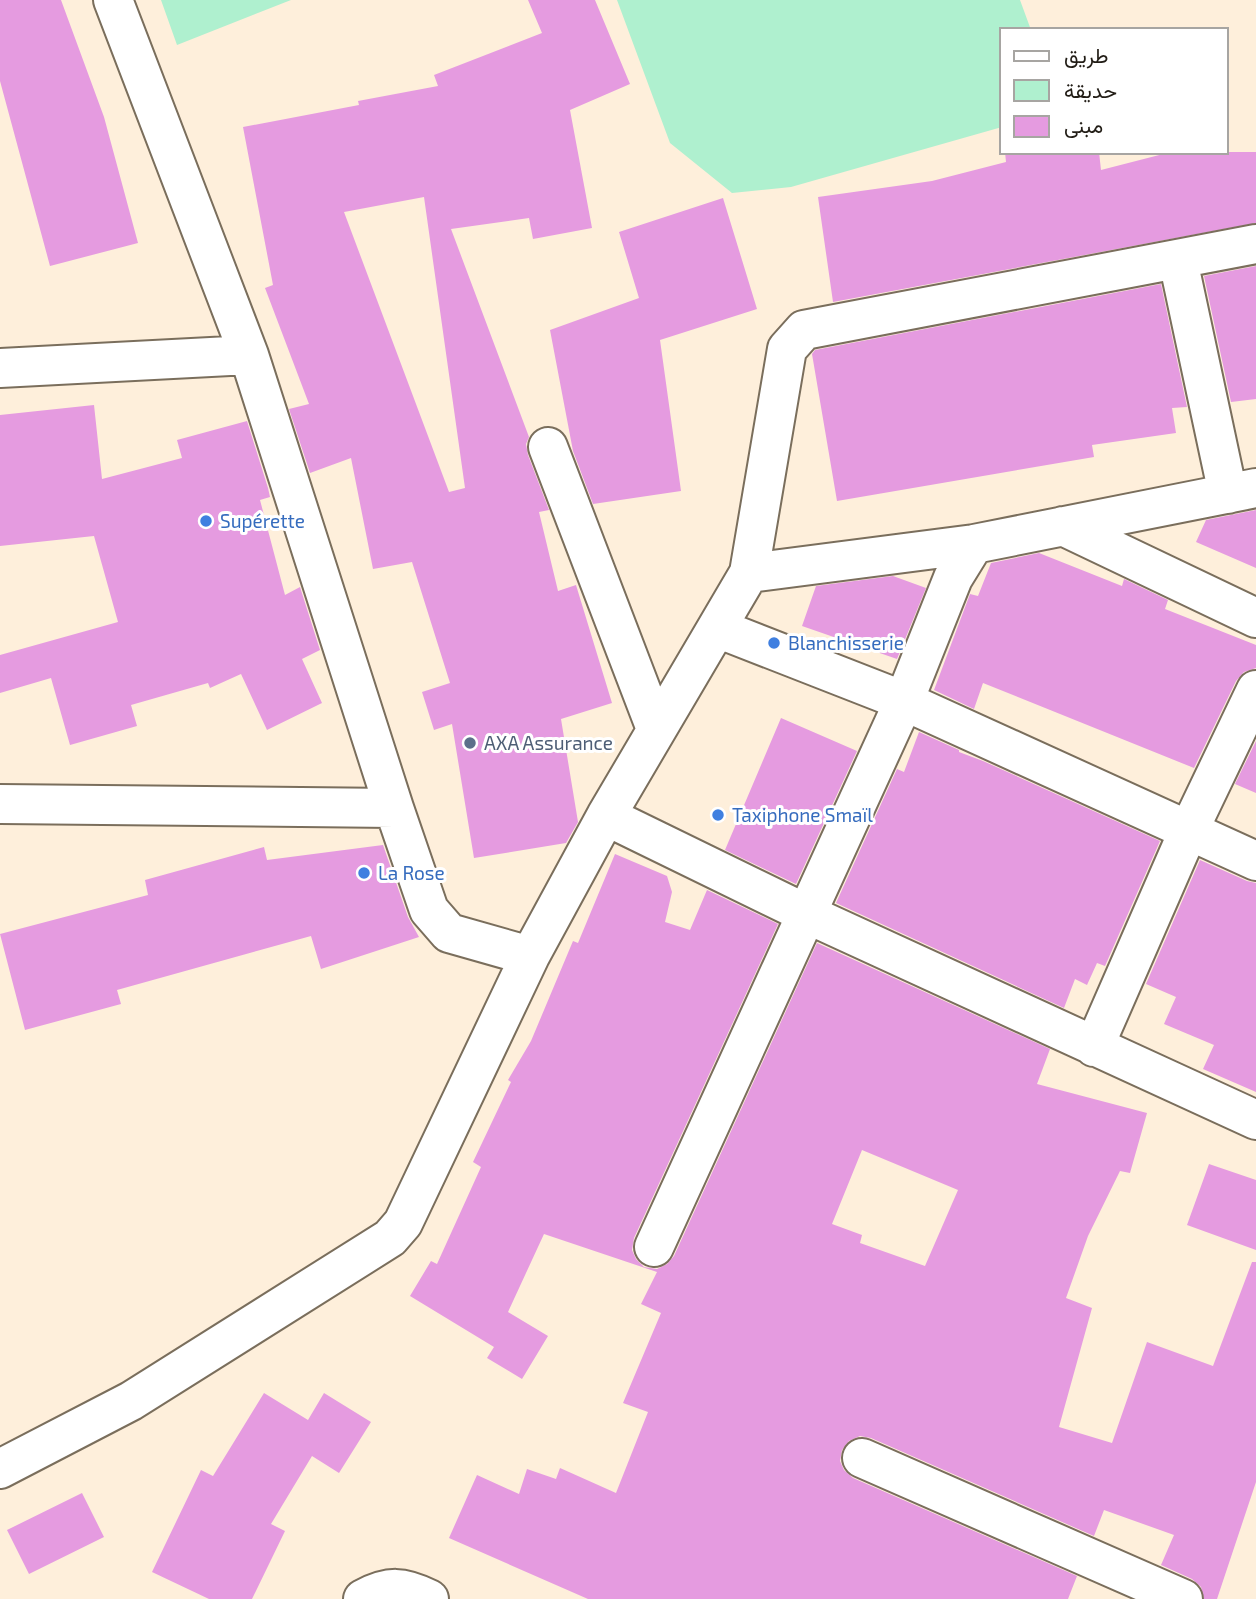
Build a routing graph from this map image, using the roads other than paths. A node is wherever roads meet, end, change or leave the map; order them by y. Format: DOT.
graph roads {
  1 [pos="113,0"];
  2 [pos="1256,244"];
  3 [pos="1178,260"];
  4 [pos="249,355"];
  5 [pos="0,369"];
  6 [pos="548,447"];
  7 [pos="1242,491"];
  8 [pos="1063,526"];
  9 [pos="974,544"];
  10 [pos="749,573"];
  11 [pos="1256,618"];
  12 [pos="717,628"];
  13 [pos="1256,690"];
  14 [pos="904,701"];
  15 [pos="656,729"];
  16 [pos="0,804"];
  17 [pos="394,808"];
  18 [pos="606,816"];
  19 [pos="1188,832"];
  20 [pos="1256,861"];
  21 [pos="807,914"];
  22 [pos="530,956"];
  23 [pos="1094,1047"];
  24 [pos="1256,1120"];
  25 [pos="654,1247"];
  26 [pos="862,1458"];
  27 [pos="0,1469"];
  28 [pos="363,1599"];
  29 [pos="429,1599"];
  30 [pos="1183,1599"];
  1 -- 4 [label="street"];
  2 -- 3 [label="street"];
  3 -- 7 [label="street"];
  3 -- 10 [label="street"];
  4 -- 5 [label="street"];
  4 -- 17 [label="street"];
  6 -- 15 [label="street"];
  7 -- 8 [label="street"];
  8 -- 9 [label="street"];
  8 -- 11 [label="street"];
  9 -- 10 [label="street"];
  9 -- 14 [label="street"];
  10 -- 12 [label="street"];
  12 -- 14 [label="street"];
  12 -- 15 [label="street"];
  13 -- 19 [label="street"];
  14 -- 19 [label="street"];
  14 -- 21 [label="street"];
  15 -- 18 [label="street"];
  16 -- 17 [label="street"];
  17 -- 22 [label="street"];
  18 -- 21 [label="street"];
  18 -- 22 [label="street"];
  19 -- 20 [label="street"];
  19 -- 23 [label="street"];
  21 -- 23 [label="street"];
  21 -- 25 [label="street"];
  22 -- 27 [label="street"];
  23 -- 24 [label="street"];
  26 -- 30 [label="street"];
  28 -- 29 [label="street"];
}
